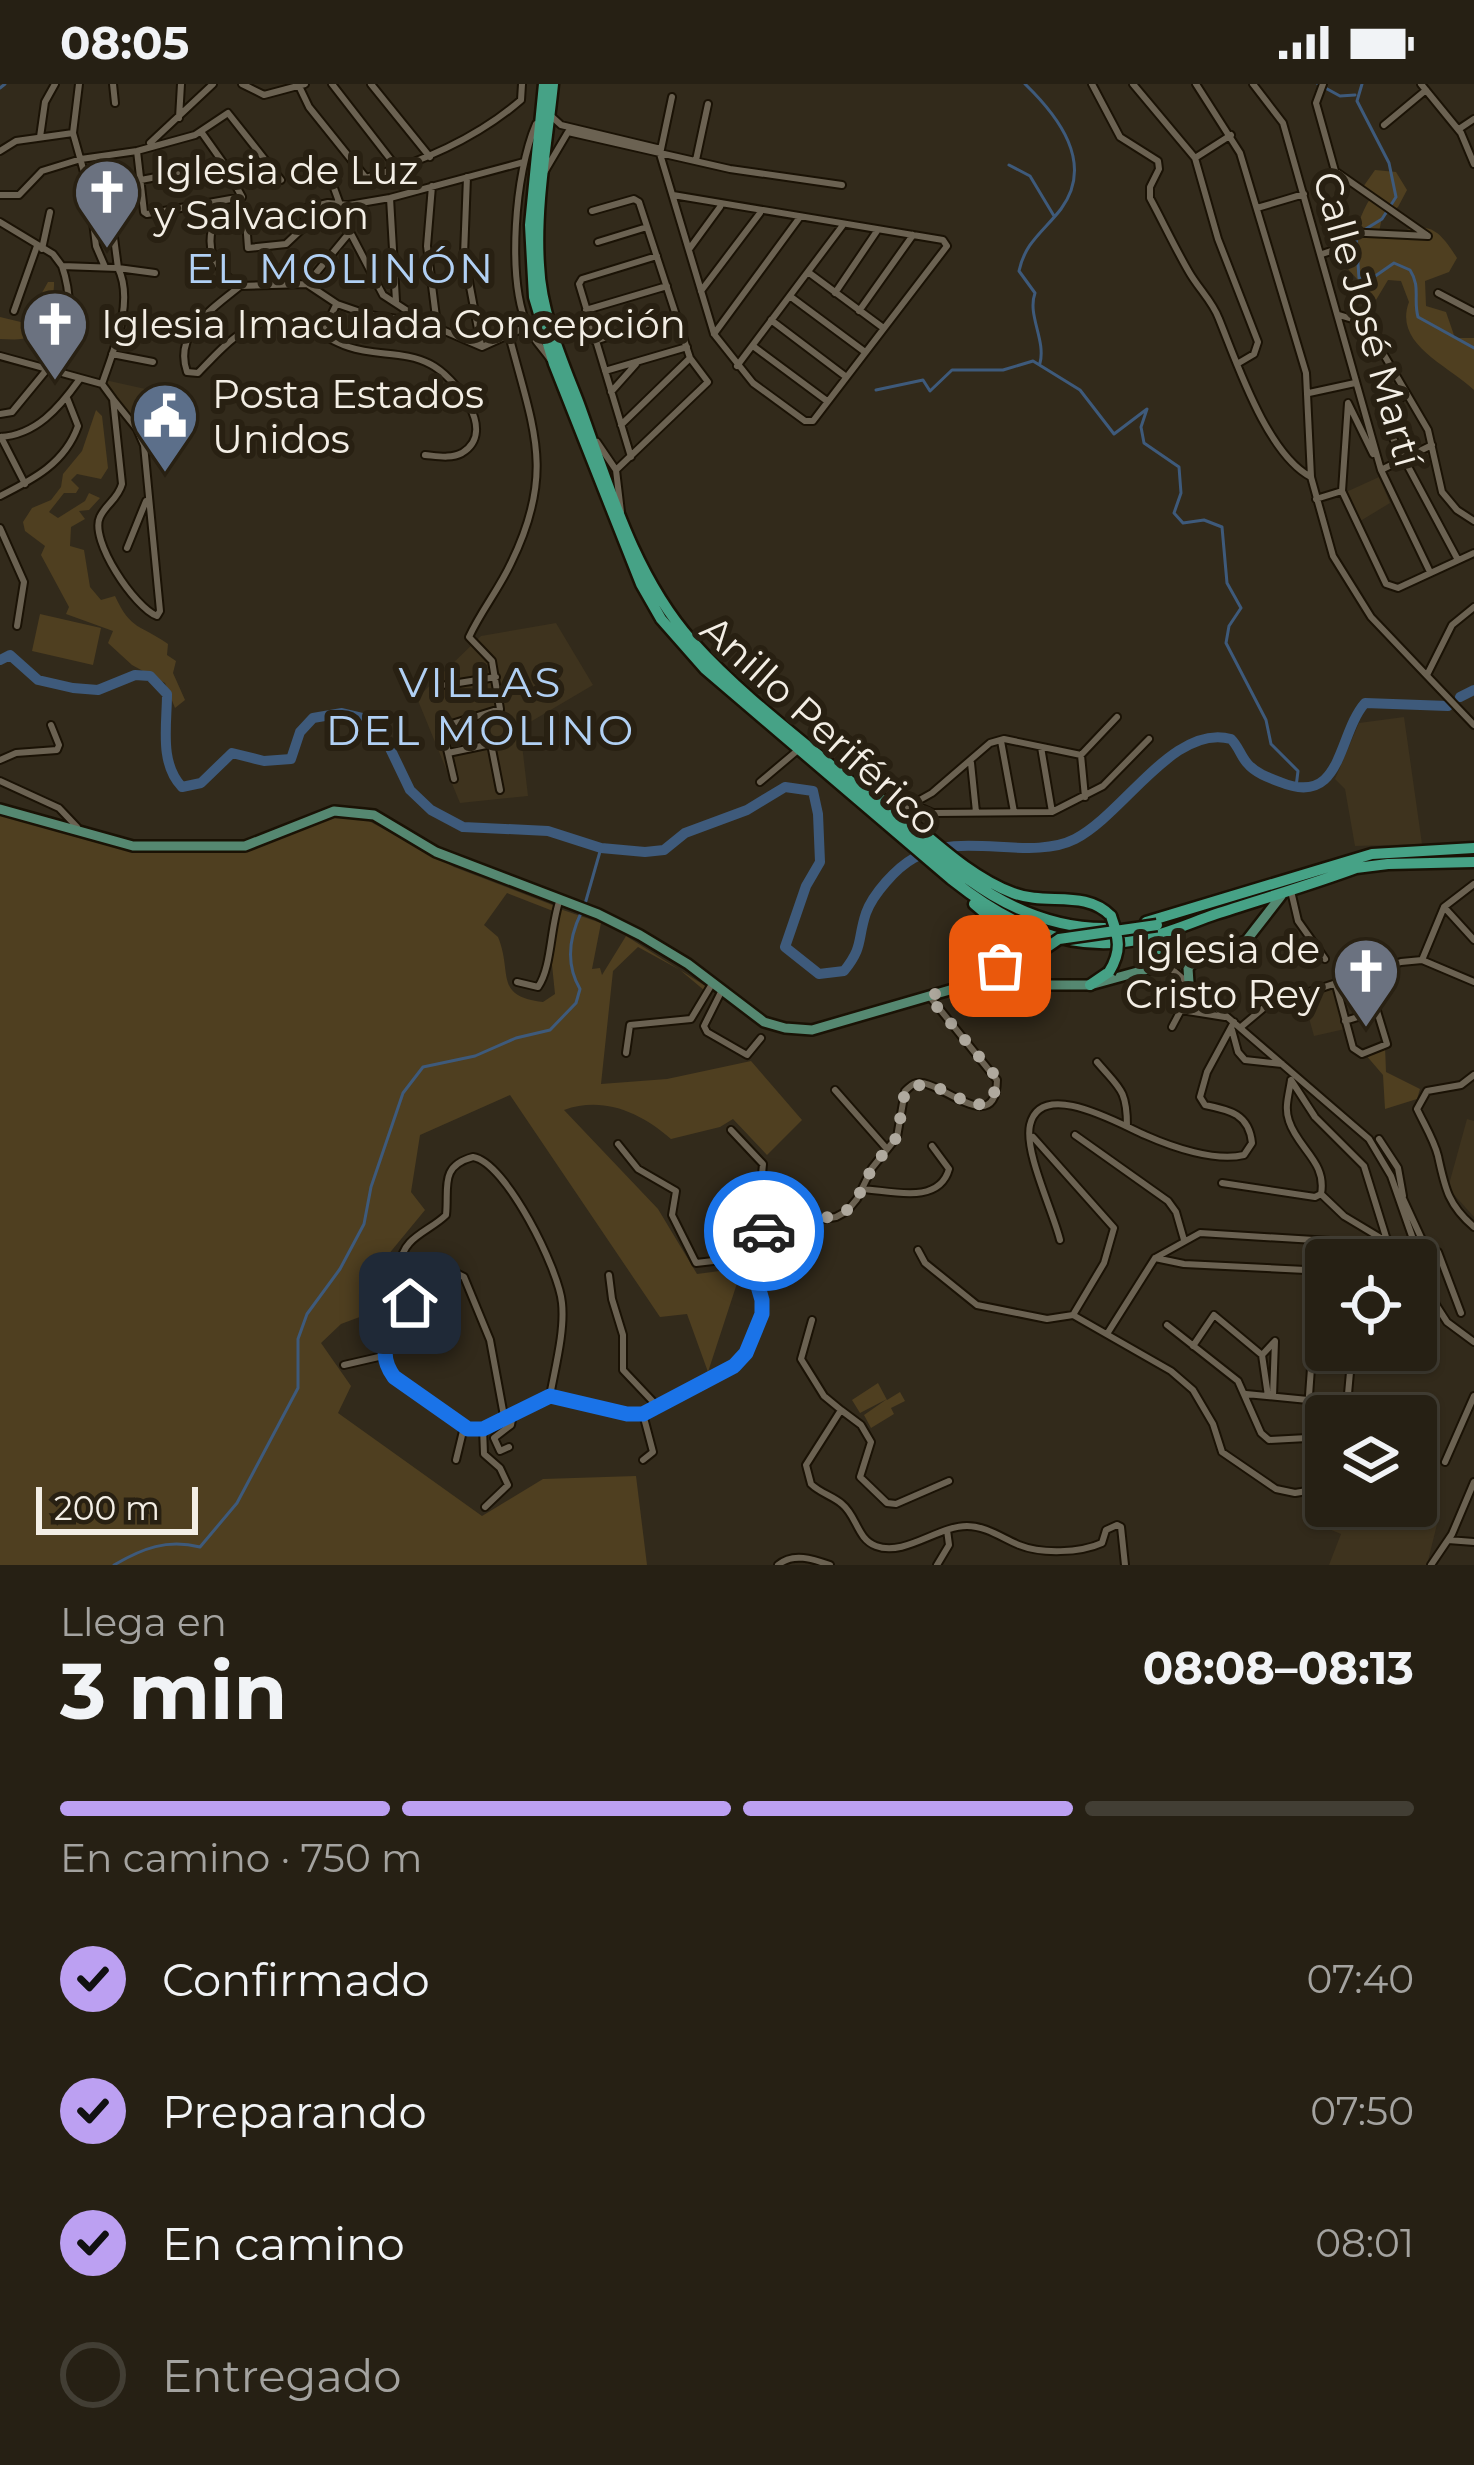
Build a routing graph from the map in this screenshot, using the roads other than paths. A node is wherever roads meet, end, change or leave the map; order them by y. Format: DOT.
graph roads {
  1 [pos="55,84"];
  2 [pos="79,84"];
  3 [pos="113,84"];
  4 [pos="181,84"];
  5 [pos="213,84"];
  6 [pos="242,84"];
  7 [pos="300,84"];
  8 [pos="332,84"];
  9 [pos="371,84"];
  10 [pos="522,84"];
  11 [pos="544,84"];
  12 [pos="556,84"];
  13 [pos="1092,84"];
  14 [pos="1133,84"];
  15 [pos="1196,84"];
  16 [pos="1253,84"];
  17 [pos="1322,84"];
  18 [pos="1424,87"];
  19 [pos="672,97"];
  20 [pos="116,103"];
  21 [pos="708,104"];
  22 [pos="547,114"];
  23 [pos="179,118"];
  24 [pos="1474,118"];
  25 [pos="1384,125"];
  26 [pos="563,129"];
  27 [pos="1459,129"];
  28 [pos="201,132"];
  29 [pos="73,133"];
  30 [pos="1232,136"];
  31 [pos="40,137"];
  32 [pos="148,146"];
  33 [pos="0,151"];
  34 [pos="137,151"];
  35 [pos="660,151"];
  36 [pos="430,157"];
  37 [pos="1195,158"];
  38 [pos="81,159"];
  39 [pos="696,160"];
  40 [pos="524,162"];
  41 [pos="224,164"];
  42 [pos="1474,164"];
  43 [pos="398,169"];
  44 [pos="544,172"];
  45 [pos="467,177"];
  46 [pos="140,179"];
  47 [pos="281,180"];
  48 [pos="842,185"];
  49 [pos="432,186"];
  50 [pos="334,188"];
  51 [pos="89,190"];
  52 [pos="1304,194"];
  53 [pos="673,195"];
  54 [pos="0,196"];
  55 [pos="390,198"];
  56 [pos="342,205"];
  57 [pos="721,206"];
  58 [pos="305,208"];
  59 [pos="1257,208"];
  60 [pos="592,211"];
  61 [pos="761,211"];
  62 [pos="50,212"];
  63 [pos="800,218"];
  64 [pos="246,220"];
  65 [pos="0,222"];
  66 [pos="843,225"];
  67 [pos="648,227"];
  68 [pos="113,230"];
  69 [pos="877,231"];
  70 [pos="350,232"];
  71 [pos="914,234"];
  72 [pos="598,242"];
  73 [pos="40,247"];
  74 [pos="690,248"];
  75 [pos="1322,254"];
  76 [pos="657,256"];
  77 [pos="62,266"];
  78 [pos="105,268"];
  79 [pos="118,268"];
  80 [pos="808,272"];
  81 [pos="155,273"];
  82 [pos="307,284"];
  83 [pos="240,286"];
  84 [pos="667,286"];
  85 [pos="701,291"];
  86 [pos="835,292"];
  87 [pos="1438,292"];
  88 [pos="790,296"];
  89 [pos="396,302"];
  90 [pos="337,304"];
  91 [pos="405,309"];
  92 [pos="14,310"];
  93 [pos="586,310"];
  94 [pos="860,311"];
  95 [pos="1474,312"];
  96 [pos="676,315"];
  97 [pos="1339,315"];
  98 [pos="398,318"];
  99 [pos="771,320"];
  100 [pos="426,322"];
  101 [pos="528,326"];
  102 [pos="438,327"];
  103 [pos="883,328"];
  104 [pos="322,334"];
  105 [pos="714,334"];
  106 [pos="509,335"];
  107 [pos="596,341"];
  108 [pos="752,345"];
  109 [pos="687,346"];
  110 [pos="482,347"];
  111 [pos="865,352"];
  112 [pos="112,354"];
  113 [pos="0,356"];
  114 [pos="691,358"];
  115 [pos="638,361"];
  116 [pos="153,362"];
  117 [pos="554,364"];
  118 [pos="1237,364"];
  119 [pos="737,366"];
  120 [pos="53,369"];
  121 [pos="605,371"];
  122 [pos="846,377"];
  123 [pos="79,380"];
  124 [pos="1355,383"];
  125 [pos="102,384"];
  126 [pos="611,392"];
  127 [pos="1310,393"];
  128 [pos="1406,394"];
  129 [pos="67,398"];
  130 [pos="113,399"];
  131 [pos="827,401"];
  132 [pos="0,414"];
  133 [pos="621,425"];
  134 [pos="590,435"];
  135 [pos="1,437"];
  136 [pos="1434,445"];
  137 [pos="425,455"];
  138 [pos="1403,456"];
  139 [pos="631,457"];
  140 [pos="616,470"];
  141 [pos="1382,472"];
  142 [pos="1311,477"];
  143 [pos="25,484"];
  144 [pos="1342,491"];
  145 [pos="0,496"];
  146 [pos="148,498"];
  147 [pos="1316,499"];
  148 [pos="621,515"];
  149 [pos="1474,521"];
  150 [pos="0,528"];
  151 [pos="127,548"];
  152 [pos="1474,553"];
  153 [pos="1458,560"];
  154 [pos="1430,572"];
  155 [pos="1474,608"];
  156 [pos="17,626"];
  157 [pos="1427,675"];
  158 [pos="496,676"];
  159 [pos="446,685"];
  160 [pos="1117,717"];
  161 [pos="1474,724"];
  162 [pos="51,725"];
  163 [pos="1149,739"];
  164 [pos="1001,741"];
  165 [pos="1041,747"];
  166 [pos="798,750"];
  167 [pos="448,753"];
  168 [pos="1081,755"];
  169 [pos="0,760"];
  170 [pos="971,763"];
  171 [pos="454,778"];
  172 [pos="0,781"];
  173 [pos="760,782"];
  174 [pos="854,784"];
  175 [pos="500,790"];
  176 [pos="1085,797"];
  177 [pos="915,805"];
  178 [pos="0,808"];
  179 [pos="976,812"];
  180 [pos="1014,812"];
  181 [pos="1052,812"];
  182 [pos="902,815"];
  183 [pos="77,827"];
  184 [pos="914,836"];
  185 [pos="1474,855"];
  186 [pos="942,860"];
  187 [pos="956,884"];
  188 [pos="1474,884"];
  189 [pos="1288,892"];
  190 [pos="560,899"];
  191 [pos="1242,906"];
  192 [pos="1444,907"];
  193 [pos="1202,908"];
  194 [pos="1255,929"];
  195 [pos="1474,940"];
  196 [pos="1207,953"];
  197 [pos="1033,957"];
  198 [pos="1184,959"];
  199 [pos="1325,959"];
  200 [pos="1422,960"];
  201 [pos="1167,965"];
  202 [pos="1185,980"];
  203 [pos="517,982"];
  204 [pos="1474,982"];
  205 [pos="1335,983"];
  206 [pos="967,985"];
  207 [pos="1090,985"];
  208 [pos="1043,986"];
  209 [pos="717,988"];
  210 [pos="928,996"];
  211 [pos="1345,1021"];
  212 [pos="1234,1023"];
  213 [pos="1172,1027"];
  214 [pos="760,1038"];
  215 [pos="626,1054"];
  216 [pos="1097,1062"];
  217 [pos="1288,1068"];
  218 [pos="1474,1075"];
  219 [pos="1291,1080"];
  220 [pos="835,1090"];
  221 [pos="1127,1126"];
  222 [pos="731,1130"];
  223 [pos="1032,1135"];
  224 [pos="1075,1135"];
  225 [pos="1379,1139"];
  226 [pos="618,1144"];
  227 [pos="932,1146"];
  228 [pos="887,1149"];
  229 [pos="1391,1176"];
  230 [pos="1222,1183"];
  231 [pos="862,1190"];
  232 [pos="1321,1194"];
  233 [pos="1404,1200"];
  234 [pos="789,1223"];
  235 [pos="1474,1227"];
  236 [pos="1384,1237"];
  237 [pos="1412,1239"];
  238 [pos="1060,1240"];
  239 [pos="1184,1240"];
  240 [pos="750,1244"];
  241 [pos="918,1250"];
  242 [pos="748,1257"];
  243 [pos="1155,1258"];
  244 [pos="807,1263"];
  245 [pos="432,1270"];
  246 [pos="1305,1270"];
  247 [pos="609,1275"];
  248 [pos="1437,1309"];
  249 [pos="1461,1313"];
  250 [pos="1073,1315"];
  251 [pos="812,1320"];
  252 [pos="1167,1325"];
  253 [pos="1107,1334"];
  254 [pos="1474,1342"];
  255 [pos="1193,1346"];
  256 [pos="1262,1355"];
  257 [pos="383,1356"];
  258 [pos="344,1365"];
  259 [pos="1246,1394"];
  260 [pos="550,1396"];
  261 [pos="1270,1396"];
  262 [pos="1474,1396"];
  263 [pos="1305,1400"];
  264 [pos="659,1408"];
  265 [pos="841,1410"];
  266 [pos="643,1414"];
  267 [pos="509,1415"];
  268 [pos="464,1427"];
  269 [pos="483,1429"];
  270 [pos="1305,1438"];
  271 [pos="509,1447"];
  272 [pos="456,1460"];
  273 [pos="643,1460"];
  274 [pos="1445,1462"];
  275 [pos="949,1481"];
  276 [pos="1474,1482"];
  277 [pos="1305,1489"];
  278 [pos="484,1507"];
  279 [pos="947,1530"];
  280 [pos="1448,1540"];
  281 [pos="1474,1542"];
  282 [pos="778,1565"];
  283 [pos="830,1565"];
  284 [pos="937,1565"];
  285 [pos="1124,1565"];
  286 [pos="1431,1565"];
  1 -- 31 [label="street"];
  2 -- 29 [label="street"];
  3 -- 20 [label="street"];
  4 -- 23 [label="street"];
  5 -- 23 [label="street"];
  6 -- 7 [label="street"];
  7 -- 43 [label="street"];
  8 -- 43 [label="street"];
  9 -- 36 [label="street"];
  10 -- 36 [label="street"];
  11 -- 22 [label="highway, Anillo Periférico"];
  12 -- 22 [label="highway, Anillo Periférico"];
  13 -- 118 [label="street"];
  14 -- 37 [label="street"];
  15 -- 30 [label="street"];
  16 -- 52 [label="street, Calle José Martí"];
  17 -- 75 [label="street"];
  18 -- 25 [label="street"];
  18 -- 27 [label="street"];
  19 -- 35 [label="street"];
  21 -- 39 [label="street"];
  22 -- 26 [label="street"];
  22 -- 40 [label="street"];
  22 -- 44 [label="highway, Anillo Periférico"];
  22 -- 117 [label="highway, Anillo Periférico"];
  23 -- 32 [label="street"];
  24 -- 27 [label="street"];
  26 -- 35 [label="street"];
  26 -- 44 [label="street"];
  27 -- 42 [label="street"];
  28 -- 32 [label="street"];
  28 -- 41 [label="street"];
  28 -- 47 [label="street"];
  29 -- 31 [label="street"];
  29 -- 38 [label="street"];
  30 -- 37 [label="street"];
  30 -- 59 [label="street"];
  31 -- 33 [label="street"];
  32 -- 34 [label="street"];
  34 -- 38 [label="street"];
  34 -- 46 [label="street"];
  35 -- 39 [label="street"];
  35 -- 53 [label="street"];
  36 -- 43 [label="street"];
  37 -- 118 [label="street"];
  38 -- 51 [label="street"];
  38 -- 54 [label="street"];
  39 -- 48 [label="street"];
  40 -- 45 [label="street"];
  40 -- 101 [label="street"];
  41 -- 46 [label="street"];
  41 -- 46 [label="street"];
  44 -- 134 [label="highway, Anillo Periférico"];
  45 -- 49 [label="street"];
  45 -- 110 [label="street"];
  46 -- 51 [label="street"];
  49 -- 55 [label="street"];
  49 -- 102 [label="street"];
  50 -- 56 [label="street"];
  51 -- 78 [label="street"];
  52 -- 59 [label="street"];
  52 -- 75 [label="street, Calle José Martí"];
  53 -- 57 [label="street"];
  53 -- 74 [label="street"];
  55 -- 56 [label="street"];
  55 -- 89 [label="street"];
  56 -- 58 [label="street"];
  56 -- 70 [label="street"];
  57 -- 61 [label="street"];
  57 -- 74 [label="street"];
  58 -- 64 [label="street"];
  58 -- 64 [label="street"];
  59 -- 127 [label="street"];
  60 -- 67 [label="street"];
  61 -- 63 [label="street"];
  61 -- 85 [label="street"];
  62 -- 73 [label="street"];
  63 -- 66 [label="street"];
  63 -- 105 [label="street"];
  64 -- 83 [label="street"];
  65 -- 73 [label="street"];
  66 -- 69 [label="street"];
  66 -- 80 [label="street"];
  67 -- 72 [label="street"];
  67 -- 76 [label="street"];
  68 -- 79 [label="street"];
  69 -- 71 [label="street"];
  69 -- 86 [label="street"];
  70 -- 82 [label="street"];
  70 -- 89 [label="street"];
  71 -- 94 [label="street"];
  71 -- 103 [label="street"];
  73 -- 77 [label="street"];
  73 -- 92 [label="street"];
  74 -- 85 [label="street"];
  75 -- 97 [label="street, Calle José Martí"];
  76 -- 84 [label="street"];
  76 -- 93 [label="street"];
  77 -- 78 [label="street"];
  77 -- 120 [label="street"];
  78 -- 79 [label="street"];
  79 -- 81 [label="street"];
  79 -- 112 [label="street"];
  80 -- 86 [label="street"];
  80 -- 88 [label="street"];
  82 -- 83 [label="street"];
  82 -- 90 [label="street"];
  83 -- 104 [label="street"];
  84 -- 93 [label="street"];
  84 -- 96 [label="street"];
  85 -- 105 [label="street"];
  86 -- 94 [label="street"];
  87 -- 95 [label="street"];
  88 -- 99 [label="street"];
  88 -- 111 [label="street"];
  89 -- 91 [label="street"];
  90 -- 98 [label="street"];
  90 -- 104 [label="street"];
  91 -- 98 [label="street"];
  91 -- 100 [label="street"];
  93 -- 107 [label="street"];
  94 -- 103 [label="street"];
  96 -- 107 [label="street"];
  96 -- 109 [label="street"];
  97 -- 124 [label="street, Calle José Martí"];
  97 -- 128 [label="street"];
  98 -- 100 [label="street"];
  99 -- 108 [label="street"];
  99 -- 122 [label="street"];
  100 -- 102 [label="street"];
  101 -- 106 [label="street"];
  101 -- 117 [label="street"];
  102 -- 110 [label="street"];
  103 -- 111 [label="street"];
  104 -- 137 [label="street"];
  105 -- 119 [label="street"];
  106 -- 110 [label="street"];
  106 -- 158 [label="street"];
  107 -- 121 [label="street"];
  108 -- 119 [label="street"];
  108 -- 131 [label="street"];
  109 -- 114 [label="street"];
  109 -- 115 [label="street"];
  111 -- 122 [label="street"];
  112 -- 116 [label="street"];
  112 -- 125 [label="street"];
  113 -- 120 [label="street"];
  114 -- 133 [label="street"];
  114 -- 139 [label="street"];
  115 -- 121 [label="street"];
  115 -- 126 [label="street"];
  117 -- 166 [label="highway, Anillo Periférico"];
  118 -- 142 [label="street"];
  119 -- 131 [label="street"];
  120 -- 123 [label="street"];
  120 -- 132 [label="street"];
  121 -- 126 [label="street"];
  122 -- 131 [label="street"];
  123 -- 125 [label="street"];
  123 -- 129 [label="street"];
  124 -- 127 [label="street"];
  124 -- 141 [label="street, Calle José Martí"];
  125 -- 130 [label="street"];
  126 -- 133 [label="street"];
  127 -- 142 [label="street"];
  128 -- 136 [label="street"];
  128 -- 138 [label="street"];
  129 -- 135 [label="street"];
  129 -- 143 [label="street"];
  130 -- 146 [label="street"];
  130 -- 146 [label="street"];
  133 -- 139 [label="street"];
  134 -- 140 [label="street"];
  134 -- 148 [label="highway, Anillo Periférico"];
  135 -- 143 [label="street"];
  136 -- 138 [label="street"];
  136 -- 149 [label="street"];
  138 -- 141 [label="street"];
  138 -- 153 [label="street"];
  139 -- 140 [label="street"];
  140 -- 148 [label="street"];
  141 -- 144 [label="street"];
  141 -- 154 [label="street, Calle José Martí"];
  142 -- 147 [label="street"];
  143 -- 145 [label="street"];
  144 -- 147 [label="street"];
  144 -- 154 [label="street"];
  146 -- 151 [label="street"];
  147 -- 157 [label="street"];
  148 -- 174 [label="highway, Anillo Periférico"];
  150 -- 156 [label="street"];
  152 -- 153 [label="street"];
  153 -- 154 [label="street"];
  155 -- 157 [label="street"];
  157 -- 161 [label="street"];
  158 -- 159 [label="street"];
  158 -- 167 [label="street"];
  160 -- 168 [label="street"];
  162 -- 169 [label="street"];
  163 -- 176 [label="street"];
  164 -- 165 [label="street"];
  164 -- 170 [label="street"];
  164 -- 180 [label="street"];
  165 -- 168 [label="street"];
  165 -- 181 [label="street"];
  166 -- 173 [label="street"];
  166 -- 184 [label="highway, Anillo Periférico"];
  167 -- 171 [label="street"];
  167 -- 175 [label="street"];
  168 -- 176 [label="street"];
  170 -- 177 [label="street"];
  170 -- 179 [label="street"];
  172 -- 183 [label="street"];
  174 -- 182 [label="highway"];
  174 -- 184 [label="highway, Anillo Periférico"];
  176 -- 181 [label="street"];
  177 -- 179 [label="street"];
  177 -- 182 [label="street"];
  178 -- 183 [label="main road"];
  179 -- 180 [label="street"];
  180 -- 181 [label="street"];
  182 -- 184 [label="highway"];
  183 -- 190 [label="main road"];
  184 -- 186 [label="highway, Anillo Periférico"];
  185 -- 189 [label="highway, Anillo Periférico"];
  185 -- 193 [label="highway, Anillo Periférico"];
  186 -- 187 [label="highway, Anillo Periférico"];
  186 -- 193 [label="highway, Anillo Periférico"];
  186 -- 207 [label="highway, bridge"];
  187 -- 191 [label="highway, Anillo Periférico"];
  187 -- 206 [label="highway"];
  188 -- 192 [label="street"];
  189 -- 191 [label="highway, Anillo Periférico"];
  189 -- 194 [label="main road"];
  189 -- 199 [label="street"];
  190 -- 203 [label="street"];
  190 -- 209 [label="main road"];
  191 -- 194 [label="main road"];
  192 -- 195 [label="street"];
  192 -- 200 [label="street"];
  193 -- 197 [label="highway, bridge"];
  194 -- 196 [label="main road"];
  196 -- 198 [label="main road"];
  196 -- 201 [label="highway"];
  196 -- 202 [label="main road"];
  197 -- 206 [label="highway"];
  197 -- 208 [label="highway, bridge"];
  198 -- 201 [label="main road"];
  198 -- 202 [label="main road"];
  200 -- 204 [label="street"];
  200 -- 205 [label="street"];
  201 -- 202 [label="street"];
  201 -- 207 [label="main road"];
  202 -- 212 [label="street"];
  205 -- 211 [label="street"];
  205 -- 212 [label="street"];
  206 -- 208 [label="main road"];
  206 -- 210 [label="main road"];
  207 -- 208 [label="main road"];
  209 -- 210 [label="main road"];
  209 -- 214 [label="street"];
  209 -- 215 [label="street"];
  210 -- 228 [label="street"];
  211 -- 211 [label="street"];
  212 -- 213 [label="street"];
  212 -- 217 [label="street"];
  212 -- 217 [label="street"];
  212 -- 221 [label="street"];
  216 -- 221 [label="street"];
  217 -- 219 [label="street"];
  217 -- 229 [label="street"];
  218 -- 235 [label="street"];
  219 -- 232 [label="street"];
  219 -- 236 [label="street"];
  220 -- 228 [label="street"];
  221 -- 223 [label="street"];
  222 -- 234 [label="street"];
  223 -- 238 [label="street"];
  223 -- 250 [label="street"];
  224 -- 239 [label="street"];
  225 -- 233 [label="street"];
  226 -- 242 [label="street"];
  227 -- 231 [label="street"];
  228 -- 231 [label="street"];
  229 -- 233 [label="street"];
  229 -- 237 [label="street"];
  230 -- 232 [label="street"];
  231 -- 234 [label="street"];
  232 -- 236 [label="street"];
  233 -- 249 [label="street"];
  234 -- 240 [label="street"];
  236 -- 239 [label="street"];
  239 -- 243 [label="street"];
  240 -- 242 [label="street"];
  240 -- 244 [label="street"];
  241 -- 250 [label="street"];
  242 -- 264 [label="street"];
  243 -- 246 [label="street"];
  243 -- 253 [label="street"];
  245 -- 267 [label="street"];
  247 -- 264 [label="street"];
  248 -- 254 [label="street"];
  250 -- 253 [label="street"];
  251 -- 265 [label="street"];
  252 -- 255 [label="street"];
  253 -- 277 [label="street"];
  255 -- 256 [label="street"];
  255 -- 259 [label="street"];
  256 -- 261 [label="street"];
  256 -- 261 [label="street"];
  257 -- 258 [label="street"];
  257 -- 260 [label="street"];
  257 -- 268 [label="street"];
  259 -- 261 [label="street"];
  259 -- 270 [label="street"];
  260 -- 266 [label="street"];
  260 -- 267 [label="street"];
  261 -- 263 [label="street"];
  262 -- 274 [label="street"];
  264 -- 266 [label="street"];
  265 -- 275 [label="street"];
  265 -- 279 [label="street"];
  266 -- 273 [label="street"];
  267 -- 269 [label="street"];
  267 -- 271 [label="street"];
  268 -- 269 [label="street"];
  268 -- 272 [label="street"];
  269 -- 278 [label="street"];
  276 -- 280 [label="street"];
  279 -- 284 [label="street"];
  279 -- 285 [label="street"];
  280 -- 281 [label="street"];
  280 -- 286 [label="street"];
  282 -- 283 [label="street"];
}
